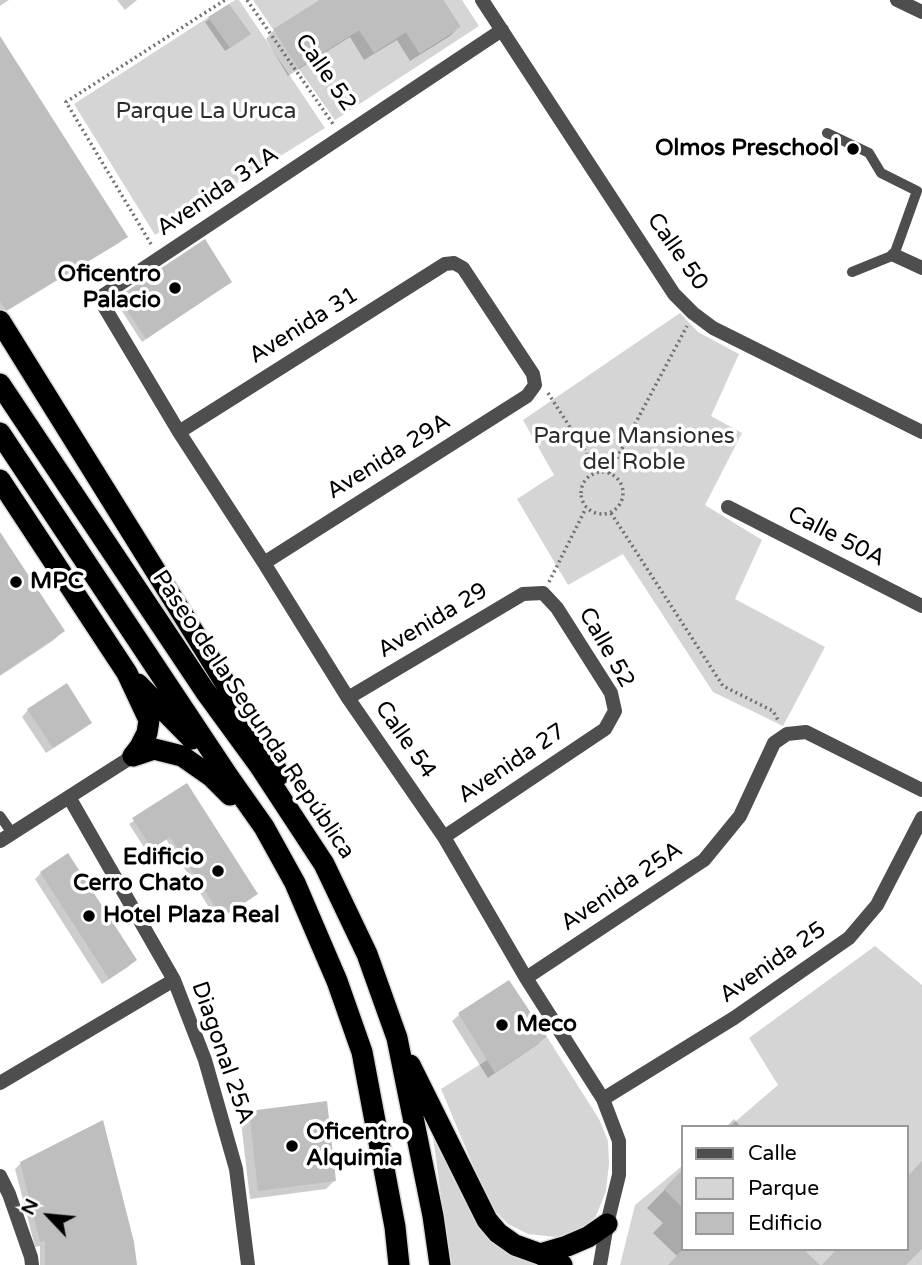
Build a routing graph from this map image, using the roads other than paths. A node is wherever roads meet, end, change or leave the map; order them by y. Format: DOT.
graph roads {
  1 [pos="482,0"];
  2 [pos="897,0"];
  3 [pos="922,12"];
  4 [pos="502,30"];
  5 [pos="827,133"];
  6 [pos="894,255"];
  7 [pos="922,268"];
  8 [pos="852,272"];
  9 [pos="99,298"];
  10 [pos="0,321"];
  11 [pos="0,384"];
  12 [pos="535,385"];
  13 [pos="179,432"];
  14 [pos="922,432"];
  15 [pos="0,433"];
  16 [pos="0,480"];
  17 [pos="728,508"];
  18 [pos="264,563"];
  19 [pos="543,593"];
  20 [pos="922,606"];
  21 [pos="127,673"];
  22 [pos="348,698"];
  23 [pos="605,729"];
  24 [pos="133,756"];
  25 [pos="228,776"];
  26 [pos="922,790"];
  27 [pos="69,797"];
  28 [pos="0,816"];
  29 [pos="922,818"];
  30 [pos="264,827"];
  31 [pos="6,837"];
  32 [pos="444,837"];
  33 [pos="324,864"];
  34 [pos="526,978"];
  35 [pos="174,980"];
  36 [pos="397,1038"];
  37 [pos="0,1083"];
  38 [pos="603,1099"];
  39 [pos="0,1176"];
  40 [pos="607,1223"];
  41 [pos="540,1254"];
  42 [pos="32,1265"];
  43 [pos="248,1265"];
  44 [pos="399,1265"];
  45 [pos="440,1265"];
  46 [pos="562,1265"];
  47 [pos="600,1265"];
  1 -- 4 [label="street, Calle 50"];
  2 -- 3 [label="street"];
  4 -- 9 [label="street, Avenida 31A"];
  4 -- 14 [label="street, Calle 50"];
  5 -- 6 [label="lane"];
  6 -- 7 [label="street"];
  6 -- 8 [label="lane"];
  9 -- 13 [label="street, Calle 54"];
  10 -- 33 [label="highway"];
  11 -- 33 [label="highway, Paseo de la Segunda República"];
  12 -- 13 [label="street, Avenida 31"];
  12 -- 18 [label="street, Avenida 29A"];
  13 -- 18 [label="street, Calle 54"];
  15 -- 25 [label="highway"];
  16 -- 21 [label="highway"];
  17 -- 20 [label="street, Calle 50A"];
  18 -- 22 [label="street, Calle 54"];
  19 -- 22 [label="street, Avenida 29"];
  19 -- 23 [label="street, Calle 52"];
  21 -- 24 [label="highway"];
  21 -- 25 [label="highway"];
  22 -- 32 [label="street, Calle 54"];
  23 -- 32 [label="street, Avenida 27"];
  24 -- 27 [label="street"];
  24 -- 30 [label="highway"];
  25 -- 30 [label="highway"];
  26 -- 34 [label="street, Avenida 25A"];
  27 -- 31 [label="street"];
  27 -- 35 [label="street, Diagonal 25A"];
  28 -- 31 [label="lane"];
  29 -- 38 [label="street, Avenida 25"];
  30 -- 44 [label="highway"];
  32 -- 34 [label="street, Calle 54"];
  33 -- 36 [label="highway, Paseo de la Segunda República"];
  34 -- 38 [label="street, Calle 54"];
  35 -- 37 [label="street"];
  35 -- 43 [label="street, Diagonal 25A"];
  36 -- 41 [label="highway"];
  36 -- 45 [label="highway, Paseo de la Segunda República"];
  38 -- 40 [label="street, Calle 54"];
  39 -- 42 [label="street"];
  40 -- 41 [label="highway"];
  40 -- 47 [label="street, Calle 54"];
  41 -- 46 [label="highway"];
}
